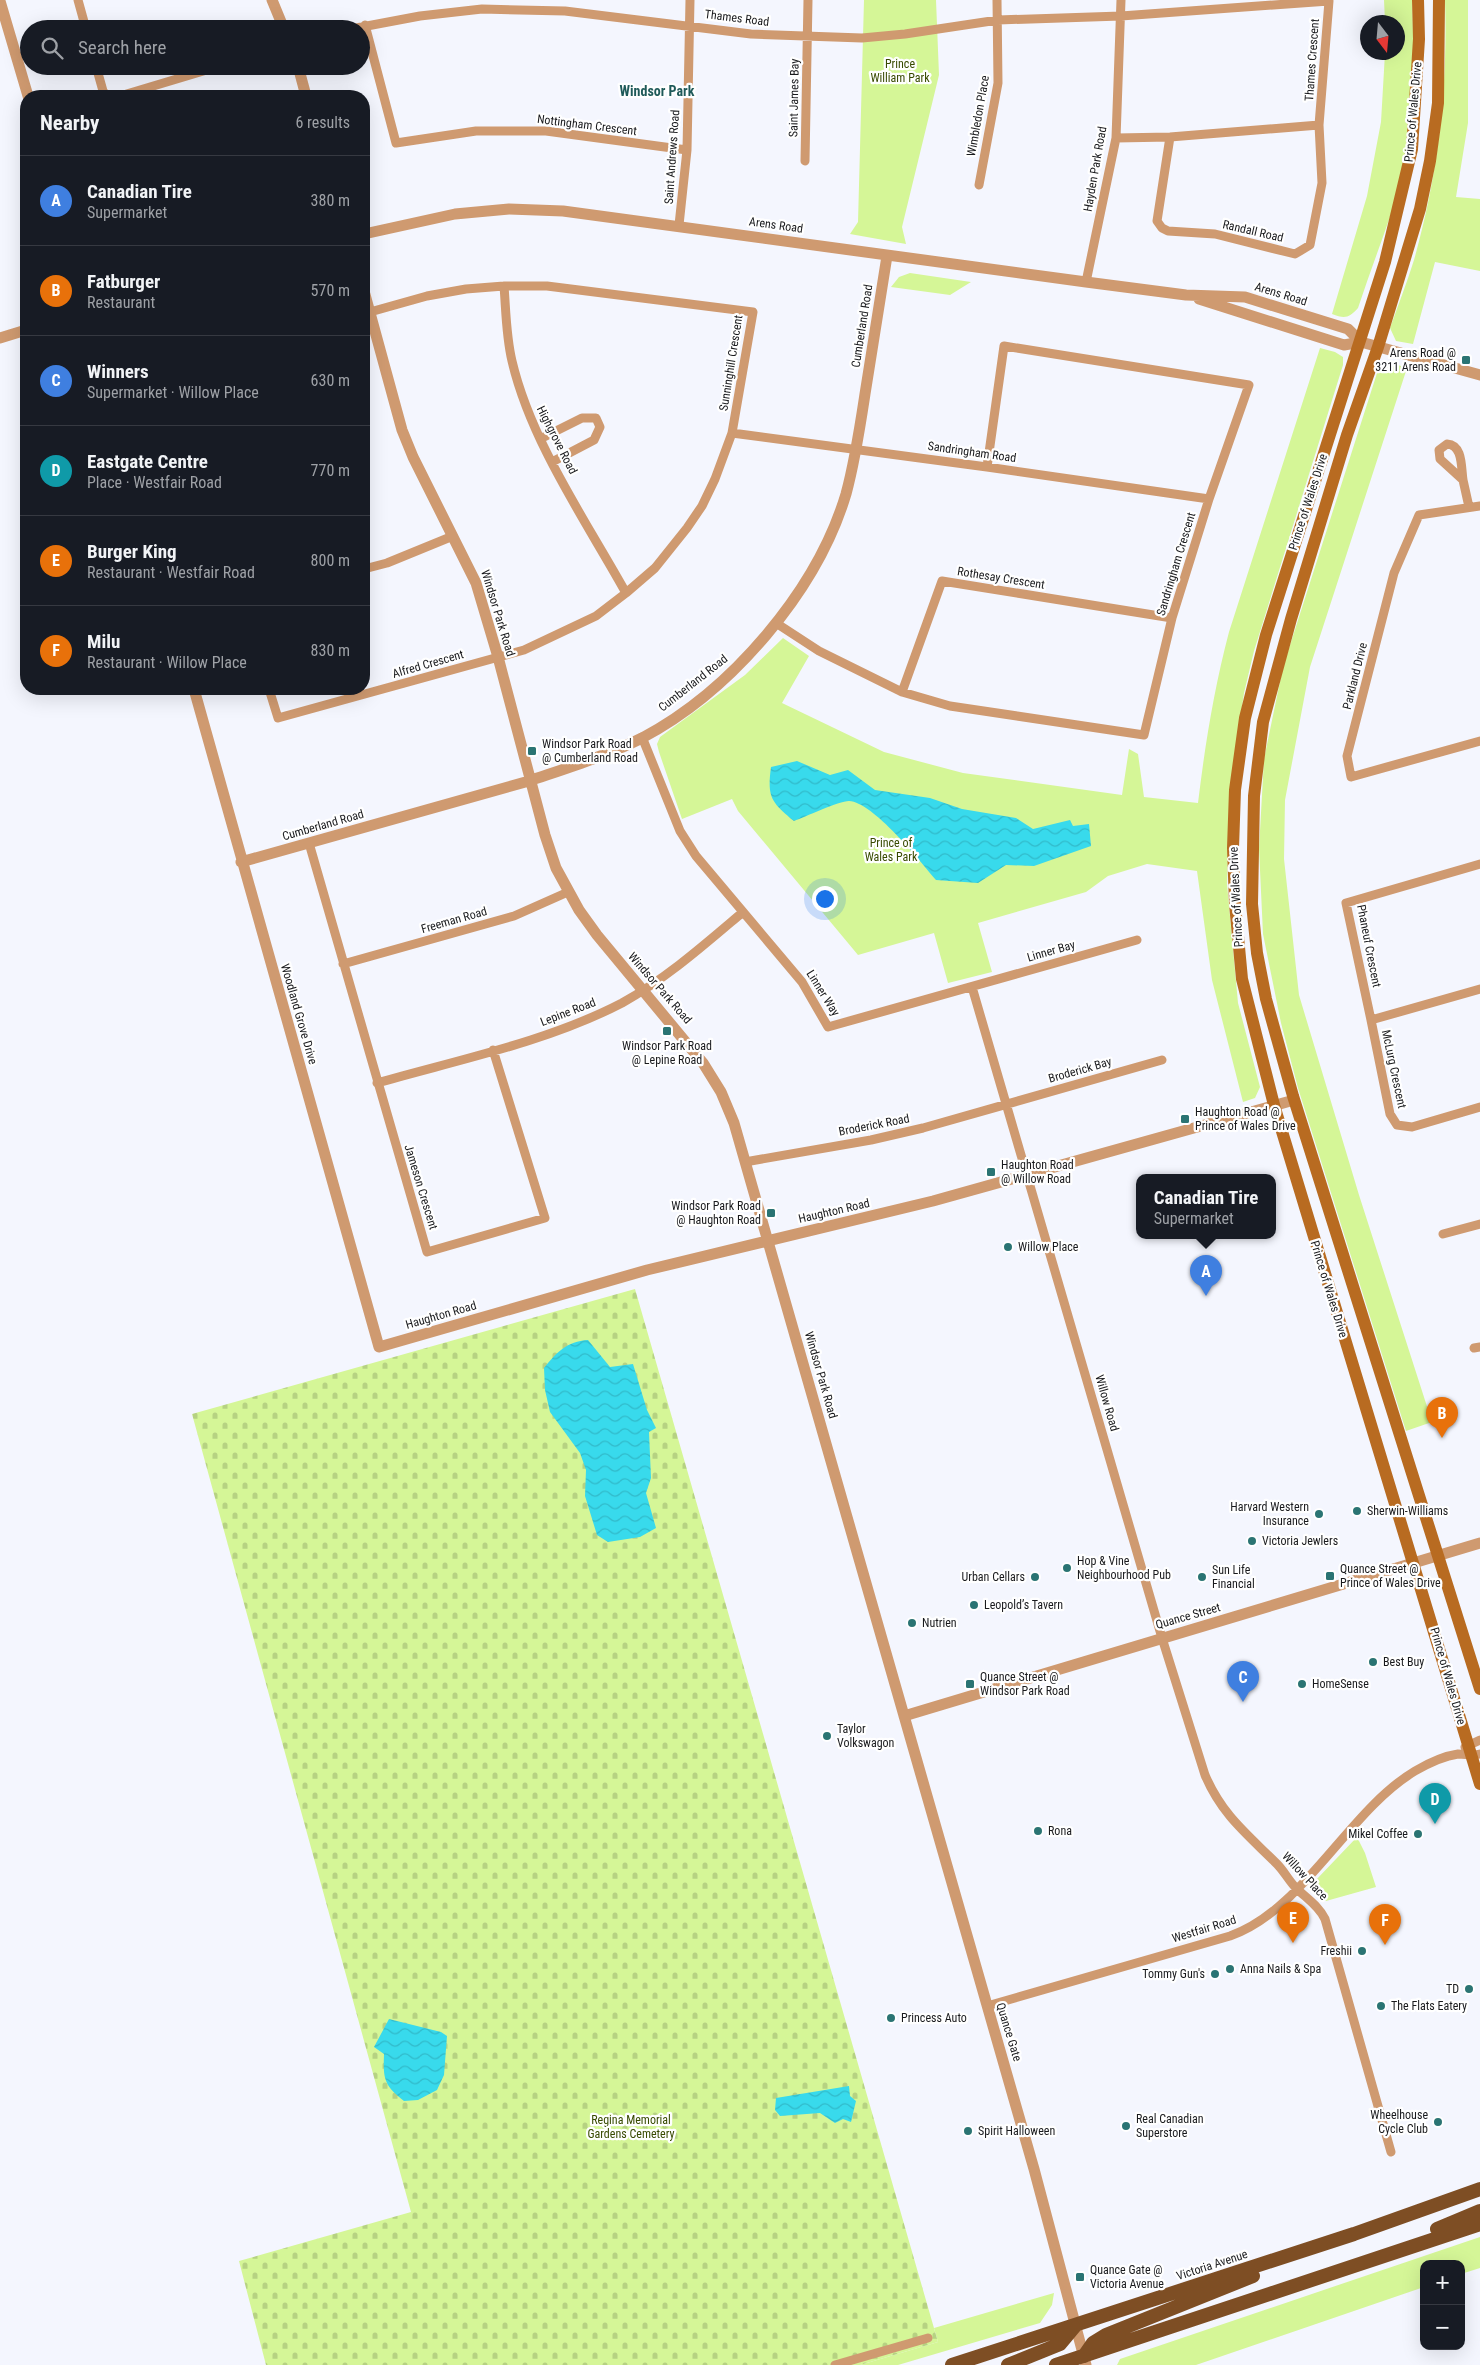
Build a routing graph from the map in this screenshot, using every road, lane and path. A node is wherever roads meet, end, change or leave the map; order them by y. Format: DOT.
graph roads {
  1 [pos="78,0"];
  2 [pos="272,0"];
  3 [pos="565,0"];
  4 [pos="690,0"];
  5 [pos="808,0"];
  6 [pos="997,0"];
  7 [pos="1120,0"];
  8 [pos="1418,0"];
  9 [pos="1439,0"];
  10 [pos="0,1"];
  11 [pos="565,10"];
  12 [pos="1121,16"];
  13 [pos="84,20"];
  14 [pos="280,20"];
  15 [pos="998,20"];
  16 [pos="370,24"];
  17 [pos="690,25"];
  18 [pos="808,36"];
  19 [pos="370,47"];
  20 [pos="20,69"];
  21 [pos="22,75"];
  22 [pos="99,75"];
  23 [pos="190,75"];
  24 [pos="300,75"];
  25 [pos="26,90"];
  26 [pos="103,90"];
  27 [pos="140,90"];
  28 [pos="304,90"];
  29 [pos="1320,125"];
  30 [pos="1170,137"];
  31 [pos="1116,138"];
  32 [pos="687,150"];
  33 [pos="806,161"];
  34 [pos="978,185"];
  35 [pos="679,225"];
  36 [pos="370,233"];
  37 [pos="887,256"];
  38 [pos="1086,282"];
  39 [pos="504,286"];
  40 [pos="1186,295"];
  41 [pos="370,312"];
  42 [pos="20,332"];
  43 [pos="0,338"];
  44 [pos="1361,342"];
  45 [pos="1378,347"];
  46 [pos="1480,375"];
  47 [pos="732,433"];
  48 [pos="540,439"];
  49 [pos="856,450"];
  50 [pos="552,462"];
  51 [pos="987,467"];
  52 [pos="1463,480"];
  53 [pos="1209,500"];
  54 [pos="1480,506"];
  55 [pos="1468,507"];
  56 [pos="453,536"];
  57 [pos="370,567"];
  58 [pos="626,593"];
  59 [pos="1172,618"];
  60 [pos="776,623"];
  61 [pos="498,657"];
  62 [pos="370,692"];
  63 [pos="902,692"];
  64 [pos="196,695"];
  65 [pos="271,695"];
  66 [pos="361,695"];
  67 [pos="642,737"];
  68 [pos="1480,741"];
  69 [pos="529,781"];
  70 [pos="309,843"];
  71 [pos="242,862"];
  72 [pos="1480,864"];
  73 [pos="568,892"];
  74 [pos="743,912"];
  75 [pos="1137,940"];
  76 [pos="343,964"];
  77 [pos="972,987"];
  78 [pos="1480,989"];
  79 [pos="643,990"];
  80 [pos="1372,1020"];
  81 [pos="493,1050"];
  82 [pos="1162,1060"];
  83 [pos="377,1083"];
  84 [pos="1294,1100"];
  85 [pos="1006,1104"];
  86 [pos="1274,1105"];
  87 [pos="1480,1107"];
  88 [pos="746,1162"];
  89 [pos="1026,1175"];
  90 [pos="1480,1224"];
  91 [pos="1443,1234"];
  92 [pos="768,1240"];
  93 [pos="379,1347"];
  94 [pos="1480,1543"];
  95 [pos="1437,1556"];
  96 [pos="1414,1563"];
  97 [pos="1162,1638"];
  98 [pos="1480,1689"];
  99 [pos="904,1716"];
  100 [pos="1474,1742"];
  101 [pos="1458,1754"];
  102 [pos="1476,1755"];
  103 [pos="1480,1784"];
  104 [pos="1296,1888"];
  105 [pos="987,2006"];
  106 [pos="1391,2152"];
  107 [pos="1480,2189"];
  108 [pos="1480,2211"];
  109 [pos="1480,2224"];
  110 [pos="1354,2234"];
  111 [pos="1335,2272"];
  112 [pos="1076,2326"];
  113 [pos="928,2338"];
  114 [pos="1085,2360"];
  115 [pos="835,2365"];
  116 [pos="952,2365"];
  117 [pos="1008,2365"];
  118 [pos="1056,2365"];
  1 -- 13 [label="street"];
  2 -- 14 [label="street"];
  3 -- 11 [label="street"];
  4 -- 17 [label="street, Saint Andrews Road"];
  5 -- 18 [label="street, Saint James Bay"];
  6 -- 15 [label="street, Wimbledon Place"];
  7 -- 12 [label="street, Hayden Park Road"];
  8 -- 44 [label="main road, Prince of Wales Drive"];
  9 -- 45 [label="main road, Prince of Wales Drive"];
  10 -- 20 [label="street"];
  11 -- 16 [label="street, Thames Road"];
  11 -- 17 [label="street, Thames Road"];
  12 -- 15 [label="street, Thames Road"];
  12 -- 29 [label="street, Thames Crescent"];
  12 -- 31 [label="street, Hayden Park Road"];
  15 -- 18 [label="street, Thames Road"];
  15 -- 34 [label="street, Wimbledon Place"];
  17 -- 18 [label="street, Thames Road"];
  17 -- 32 [label="street, Saint Andrews Road"];
  18 -- 33 [label="street, Saint James Bay"];
  19 -- 32 [label="street, Nottingham Crescent"];
  21 -- 25 [label="street"];
  22 -- 26 [label="street"];
  23 -- 27 [label="street"];
  24 -- 28 [label="street"];
  29 -- 30 [label="street"];
  29 -- 30 [label="street, Randall Road"];
  30 -- 31 [label="street"];
  31 -- 38 [label="street, Hayden Park Road"];
  32 -- 35 [label="street, Saint Andrews Road"];
  35 -- 36 [label="street, Arens Road"];
  35 -- 37 [label="street, Arens Road"];
  37 -- 38 [label="street, Arens Road"];
  37 -- 49 [label="street, Cumberland Road"];
  38 -- 40 [label="street, Arens Road"];
  39 -- 41 [label="street, Sunninghill Crescent"];
  39 -- 47 [label="street, Sunninghill Crescent"];
  39 -- 48 [label="street, Highgrove Road"];
  40 -- 44 [label="street, Arens Road"];
  40 -- 44 [label="street, Arens Road"];
  41 -- 56 [label="street, Windsor Park Road"];
  42 -- 43 [label="street"];
  44 -- 45 [label="street, Arens Road"];
  44 -- 86 [label="main road, Prince of Wales Drive"];
  45 -- 46 [label="street, Arens Road"];
  45 -- 84 [label="main road, Prince of Wales Drive"];
  47 -- 49 [label="street, Sandringham Road"];
  47 -- 58 [label="street, Sunninghill Crescent"];
  48 -- 50 [label="street, Highgrove Road"];
  48 -- 50 [label="street"];
  49 -- 51 [label="street, Sandringham Road"];
  49 -- 60 [label="street, Cumberland Road"];
  50 -- 58 [label="street, Highgrove Road"];
  51 -- 53 [label="street, Sandringham Road"];
  51 -- 53 [label="street, Sandringham Crescent"];
  52 -- 55 [label="street"];
  53 -- 59 [label="street, Sandringham Crescent"];
  54 -- 55 [label="street, Parkland Drive"];
  55 -- 68 [label="street, Parkland Drive"];
  56 -- 57 [label="street"];
  56 -- 61 [label="street, Windsor Park Road"];
  58 -- 61 [label="street, Sunninghill Crescent"];
  59 -- 63 [label="street, Rothesay Crescent"];
  59 -- 63 [label="street, Sandringham Crescent"];
  60 -- 63 [label="street, Sandringham Crescent"];
  60 -- 67 [label="street, Cumberland Road"];
  61 -- 62 [label="street, Alfred Crescent"];
  61 -- 69 [label="street, Windsor Park Road"];
  64 -- 71 [label="street, Woodland Grove Drive"];
  65 -- 66 [label="street, Alfred Crescent"];
  67 -- 69 [label="street, Cumberland Road"];
  67 -- 74 [label="street, Linner Way"];
  69 -- 70 [label="street, Cumberland Road"];
  69 -- 73 [label="street, Windsor Park Road"];
  70 -- 71 [label="street, Cumberland Road"];
  70 -- 76 [label="street, Jameson Crescent"];
  71 -- 93 [label="street, Woodland Grove Drive"];
  72 -- 80 [label="street, Phaneuf Crescent"];
  73 -- 76 [label="street, Freeman Road"];
  73 -- 79 [label="street, Windsor Park Road"];
  74 -- 77 [label="street, Linner Way"];
  74 -- 79 [label="street, Lepine Road"];
  75 -- 77 [label="street, Linner Bay"];
  76 -- 83 [label="street, Jameson Crescent"];
  77 -- 85 [label="street"];
  78 -- 80 [label="street"];
  79 -- 81 [label="street, Lepine Road"];
  79 -- 88 [label="street, Windsor Park Road"];
  80 -- 87 [label="street, McLurg Crescent"];
  81 -- 83 [label="street, Lepine Road"];
  81 -- 83 [label="street, Jameson Crescent"];
  82 -- 85 [label="street, Broderick Bay"];
  84 -- 86 [label="street, Haughton Road"];
  84 -- 95 [label="main road, Prince of Wales Drive"];
  85 -- 88 [label="street, Broderick Road"];
  85 -- 89 [label="street"];
  86 -- 89 [label="street, Haughton Road"];
  86 -- 96 [label="main road, Prince of Wales Drive"];
  88 -- 92 [label="street, Windsor Park Road"];
  89 -- 92 [label="street, Haughton Road"];
  89 -- 97 [label="street, Willow Road"];
  90 -- 91 [label="street"];
  92 -- 93 [label="street, Haughton Road"];
  92 -- 99 [label="street, Windsor Park Road"];
  94 -- 95 [label="street, Quance Street"];
  95 -- 96 [label="street, Quance Street"];
  95 -- 98 [label="main road, Prince of Wales Drive"];
  96 -- 97 [label="street, Quance Street"];
  96 -- 100 [label="main road, Prince of Wales Drive"];
  97 -- 99 [label="street, Quance Street"];
  97 -- 104 [label="street, Willow Place"];
  99 -- 105 [label="street, Quance Gate"];
  100 -- 101 [label="street, Westfair Road"];
  100 -- 102 [label="main road, Prince of Wales Drive"];
  101 -- 102 [label="street, Westfair Road"];
  101 -- 104 [label="street, Westfair Road"];
  102 -- 103 [label="main road, Prince of Wales Drive"];
  104 -- 105 [label="street, Westfair Road"];
  104 -- 106 [label="street, Willow Place"];
  105 -- 112 [label="street, Quance Gate"];
  107 -- 110 [label="highway, Victoria Avenue"];
  108 -- 111 [label="highway"];
  109 -- 111 [label="highway"];
  110 -- 112 [label="highway, Victoria Avenue"];
  110 -- 114 [label="highway"];
  111 -- 114 [label="highway"];
  112 -- 114 [label="street, Quance Gate"];
  112 -- 116 [label="highway, Victoria Avenue"];
  112 -- 117 [label="highway"];
  113 -- 115 [label="street"];
  114 -- 118 [label="highway"];
}
